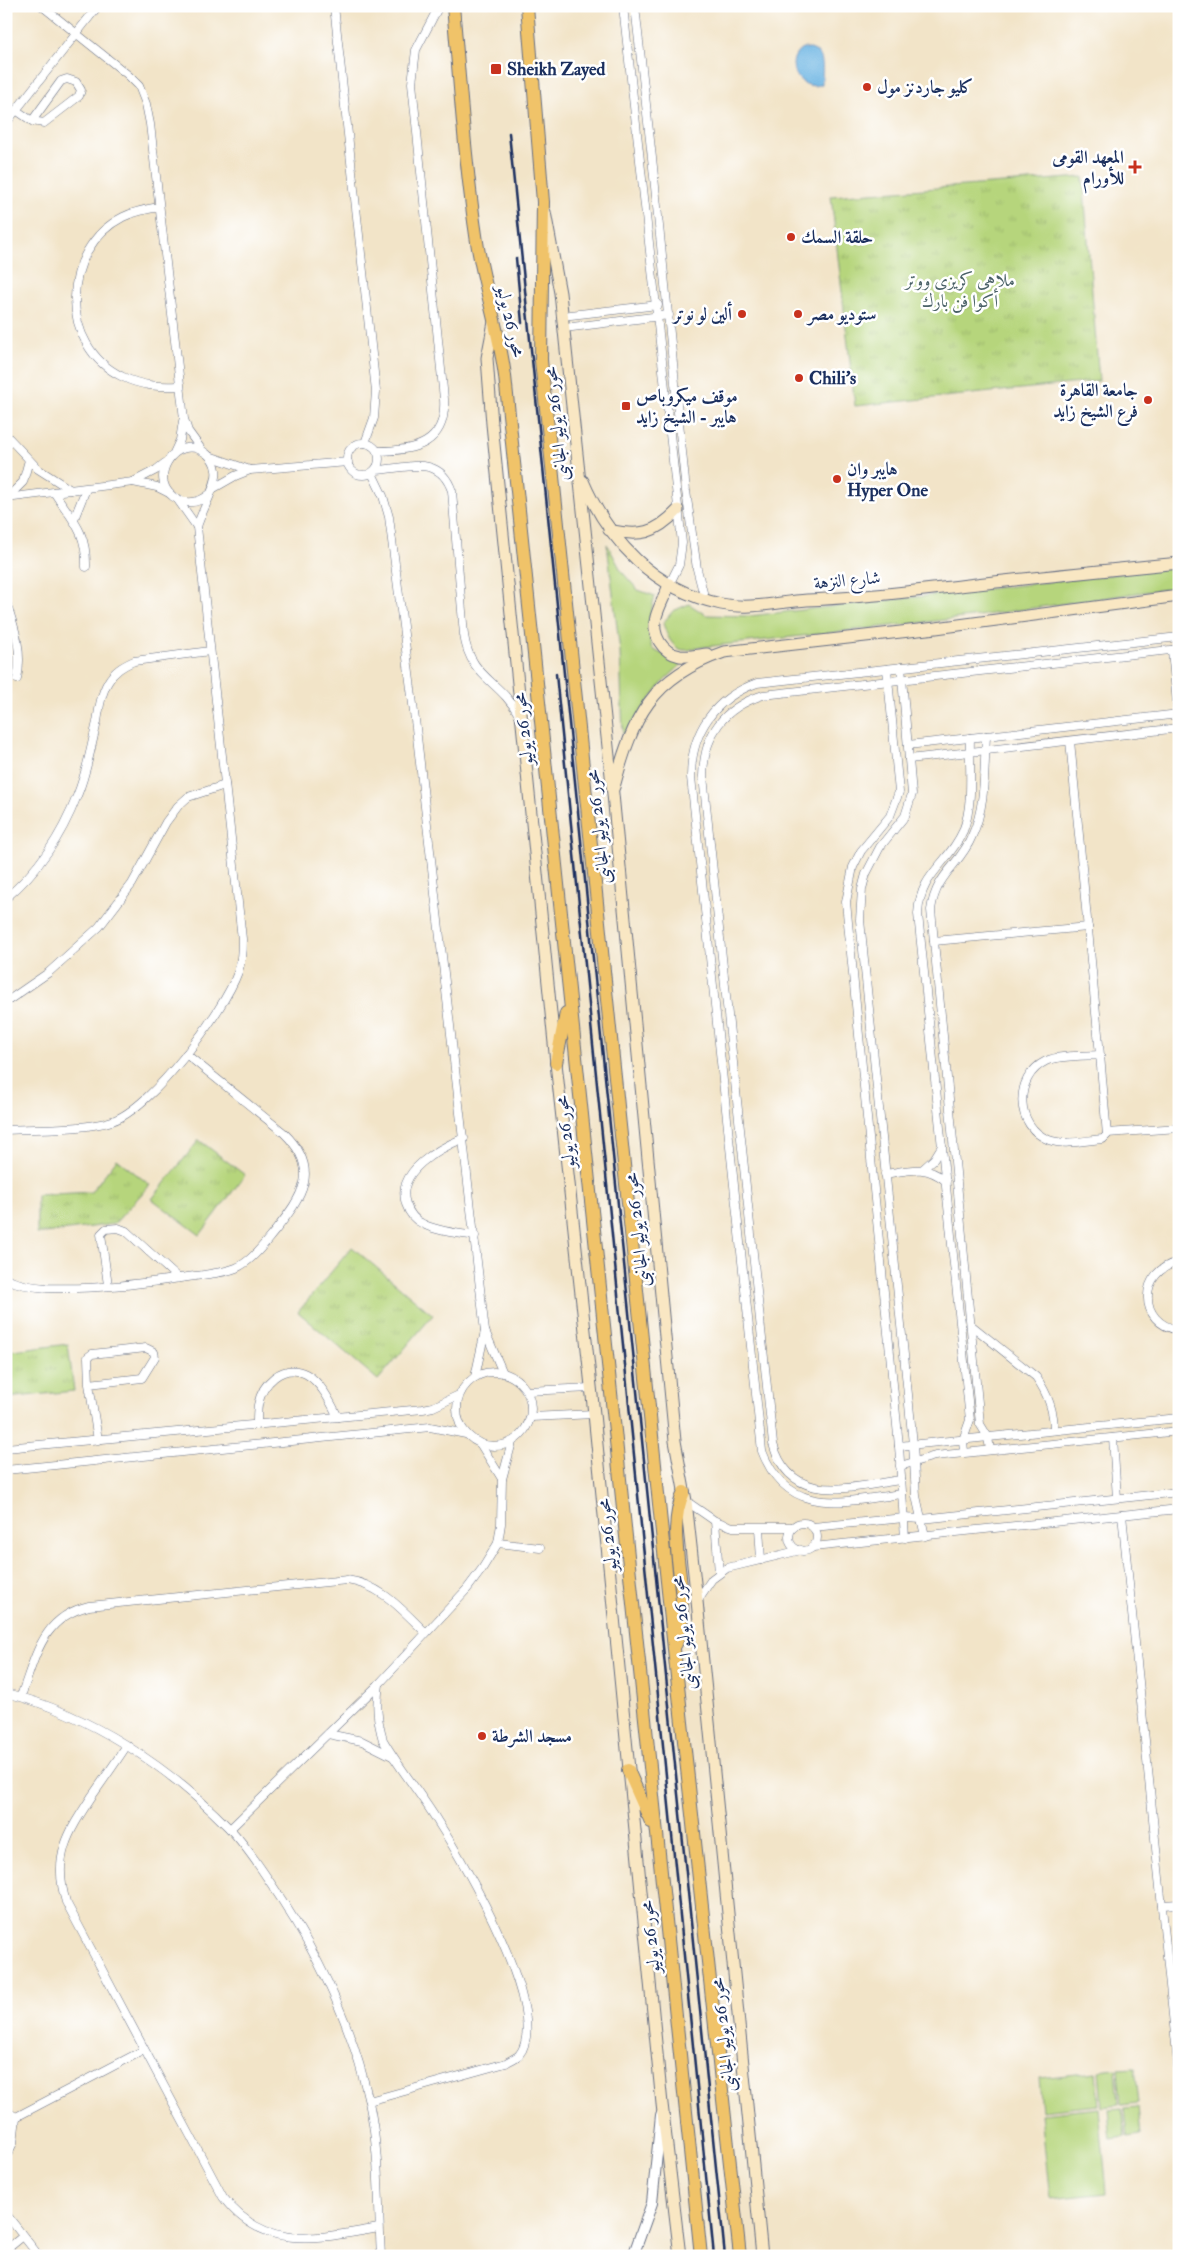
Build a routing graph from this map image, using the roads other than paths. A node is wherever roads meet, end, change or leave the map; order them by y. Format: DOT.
graph roads {
  1 [pos="42,6"];
  2 [pos="98,6"];
  3 [pos="334,6"];
  4 [pos="439,6"];
  5 [pos="452,6"];
  6 [pos="527,6"];
  7 [pos="623,6"];
  8 [pos="635,6"];
  9 [pos="636,15"];
  10 [pos="624,16"];
  11 [pos="77,33"];
  12 [pos="16,110"];
  13 [pos="32,121"];
  14 [pos="6,123"];
  15 [pos="543,202"];
  16 [pos="159,207"];
  17 [pos="667,304"];
  18 [pos="655,306"];
  19 [pos="669,315"];
  20 [pos="562,316"];
  21 [pos="656,317"];
  22 [pos="494,322"];
  23 [pos="564,328"];
  24 [pos="179,386"];
  25 [pos="184,419"];
  26 [pos="679,425"];
  27 [pos="668,426"];
  28 [pos="6,435"];
  29 [pos="365,444"];
  30 [pos="203,451"];
  31 [pos="377,451"];
  32 [pos="174,453"];
  33 [pos="211,457"];
  34 [pos="29,460"];
  35 [pos="166,462"];
  36 [pos="348,462"];
  37 [pos="250,470"];
  38 [pos="374,471"];
  39 [pos="579,471"];
  40 [pos="133,482"];
  41 [pos="86,488"];
  42 [pos="72,490"];
  43 [pos="212,490"];
  44 [pos="54,492"];
  45 [pos="169,493"];
  46 [pos="6,498"];
  47 [pos="176,499"];
  48 [pos="678,510"];
  49 [pos="74,520"];
  50 [pos="197,527"];
  51 [pos="608,530"];
  52 [pos="1179,563"];
  53 [pos="86,567"];
  54 [pos="669,585"];
  55 [pos="1179,596"];
  56 [pos="705,600"];
  57 [pos="6,602"];
  58 [pos="1179,637"];
  59 [pos="1176,650"];
  60 [pos="210,651"];
  61 [pos="724,652"];
  62 [pos="901,667"];
  63 [pos="887,669"];
  64 [pos="17,679"];
  65 [pos="902,680"];
  66 [pos="888,682"];
  67 [pos="1179,714"];
  68 [pos="521,719"];
  69 [pos="1179,728"];
  70 [pos="986,736"];
  71 [pos="970,738"];
  72 [pos="1070,741"];
  73 [pos="908,745"];
  74 [pos="985,751"];
  75 [pos="970,752"];
  76 [pos="909,760"];
  77 [pos="703,762"];
  78 [pos="691,763"];
  79 [pos="225,785"];
  80 [pos="612,794"];
  81 [pos="6,898"];
  82 [pos="1088,927"];
  83 [pos="934,941"];
  84 [pos="568,998"];
  85 [pos="6,1002"];
  86 [pos="186,1054"];
  87 [pos="1100,1055"];
  88 [pos="556,1063"];
  89 [pos="1179,1128"];
  90 [pos="6,1130"];
  91 [pos="1107,1133"];
  92 [pos="464,1138"];
  93 [pos="942,1145"];
  94 [pos="923,1169"];
  95 [pos="885,1174"];
  96 [pos="946,1181"];
  97 [pos="475,1236"];
  98 [pos="1179,1262"];
  99 [pos="178,1278"];
  100 [pos="6,1279"];
  101 [pos="108,1285"];
  102 [pos="971,1325"];
  103 [pos="1179,1330"];
  104 [pos="485,1331"];
  105 [pos="503,1373"];
  106 [pos="475,1377"];
  107 [pos="89,1384"];
  108 [pos="591,1388"];
  109 [pos="527,1391"];
  110 [pos="459,1395"];
  111 [pos="594,1414"];
  112 [pos="338,1417"];
  113 [pos="531,1417"];
  114 [pos="1179,1418"];
  115 [pos="257,1425"];
  116 [pos="1054,1430"];
  117 [pos="1179,1431"];
  118 [pos="466,1434"];
  119 [pos="988,1437"];
  120 [pos="1113,1438"];
  121 [pos="98,1440"];
  122 [pos="963,1440"];
  123 [pos="512,1442"];
  124 [pos="913,1444"];
  125 [pos="481,1445"];
  126 [pos="899,1446"];
  127 [pos="6,1448"];
  128 [pos="990,1450"];
  129 [pos="964,1452"];
  130 [pos="914,1462"];
  131 [pos="900,1466"];
  132 [pos="6,1470"];
  133 [pos="502,1479"];
  134 [pos="901,1480"];
  135 [pos="1179,1492"];
  136 [pos="902,1494"];
  137 [pos="685,1496"];
  138 [pos="1117,1498"];
  139 [pos="1179,1509"];
  140 [pos="1122,1515"];
  141 [pos="904,1518"];
  142 [pos="922,1519"];
  143 [pos="715,1521"];
  144 [pos="794,1527"];
  145 [pos="813,1527"];
  146 [pos="759,1528"];
  147 [pos="924,1536"];
  148 [pos="905,1538"];
  149 [pos="498,1543"];
  150 [pos="813,1547"];
  151 [pos="540,1548"];
  152 [pos="801,1550"];
  153 [pos="761,1560"];
  154 [pos="719,1573"];
  155 [pos="698,1601"];
  156 [pos="426,1633"];
  157 [pos="674,1649"];
  158 [pos="379,1684"];
  159 [pos="6,1693"];
  160 [pos="20,1696"];
  161 [pos="328,1734"];
  162 [pos="127,1745"];
  163 [pos="392,1756"];
  164 [pos="628,1770"];
  165 [pos="230,1829"];
  166 [pos="656,1834"];
  167 [pos="1179,1904"];
  168 [pos="1162,1905"];
  169 [pos="144,2050"];
  170 [pos="1179,2074"];
  171 [pos="369,2100"];
  172 [pos="662,2104"];
  173 [pos="6,2111"];
  174 [pos="16,2117"];
  175 [pos="6,2157"];
  176 [pos="6,2214"];
  177 [pos="379,2228"];
  178 [pos="22,2237"];
  179 [pos="6,2250"];
  180 [pos="39,2256"];
  181 [pos="381,2256"];
  182 [pos="633,2256"];
  183 [pos="680,2256"];
  184 [pos="701,2256"];
  185 [pos="740,2256"];
  186 [pos="762,2256"];
  1 -- 11 [label="street"];
  2 -- 11 [label="street"];
  3 -- 29 [label="street"];
  4 -- 31 [label="street"];
  5 -- 22 [label="highway, محور 26 يوليو"];
  6 -- 15 [label="highway, محور 26 يوليو"];
  7 -- 10 [label="street"];
  8 -- 9 [label="street"];
  9 -- 10 [label="street"];
  9 -- 17 [label="street"];
  10 -- 18 [label="street"];
  11 -- 12 [label="street"];
  11 -- 16 [label="street"];
  12 -- 13 [label="street"];
  12 -- 14 [label="street"];
  13 -- 13 [label="street"];
  15 -- 20 [label="main road, محور 26 يوليو الجانبى"];
  15 -- 157 [label="highway, محور 26 يوليو"];
  16 -- 24 [label="street"];
  16 -- 24 [label="street"];
  17 -- 18 [label="street"];
  17 -- 19 [label="street"];
  18 -- 20 [label="street"];
  18 -- 21 [label="street"];
  19 -- 21 [label="street"];
  19 -- 26 [label="street"];
  20 -- 23 [label="main road, محور 26 يوليو الجانبى"];
  21 -- 23 [label="street"];
  21 -- 27 [label="street"];
  22 -- 68 [label="main road"];
  22 -- 84 [label="highway, محور 26 يوليو"];
  23 -- 39 [label="main road, محور 26 يوليو الجانبى"];
  24 -- 25 [label="street"];
  25 -- 30 [label="street"];
  25 -- 32 [label="street"];
  26 -- 27 [label="street"];
  26 -- 56 [label="street"];
  27 -- 48 [label="street"];
  28 -- 34 [label="street"];
  29 -- 31 [label="street"];
  29 -- 36 [label="street"];
  30 -- 32 [label="street"];
  30 -- 33 [label="street"];
  31 -- 38 [label="street"];
  32 -- 35 [label="street"];
  33 -- 37 [label="street"];
  33 -- 43 [label="street"];
  34 -- 42 [label="street"];
  34 -- 46 [label="street"];
  35 -- 40 [label="street"];
  35 -- 45 [label="street"];
  36 -- 37 [label="street"];
  36 -- 38 [label="street"];
  37 -- 43 [label="street"];
  38 -- 68 [label="street"];
  38 -- 92 [label="street"];
  39 -- 51 [label="main road, شارع النزهة"];
  39 -- 80 [label="main road, محور 26 يوليو الجانبى"];
  40 -- 41 [label="street"];
  40 -- 45 [label="street"];
  41 -- 42 [label="street"];
  41 -- 49 [label="street"];
  42 -- 44 [label="street"];
  43 -- 47 [label="street"];
  43 -- 50 [label="street"];
  44 -- 46 [label="street"];
  44 -- 49 [label="street"];
  45 -- 47 [label="street"];
  47 -- 50 [label="street"];
  48 -- 51 [label="main road"];
  48 -- 54 [label="street"];
  49 -- 53 [label="street"];
  50 -- 60 [label="street"];
  51 -- 54 [label="main road, شارع النزهة"];
  52 -- 56 [label="main road, شارع النزهة"];
  54 -- 56 [label="main road, شارع النزهة"];
  54 -- 61 [label="main road"];
  55 -- 61 [label="main road"];
  57 -- 64 [label="street"];
  58 -- 62 [label="street"];
  59 -- 65 [label="street"];
  59 -- 67 [label="street"];
  60 -- 79 [label="street"];
  60 -- 81 [label="street"];
  61 -- 80 [label="main road"];
  62 -- 63 [label="street"];
  62 -- 65 [label="street"];
  63 -- 66 [label="street"];
  63 -- 78 [label="street"];
  65 -- 66 [label="street"];
  65 -- 73 [label="street"];
  66 -- 77 [label="street"];
  66 -- 126 [label="street"];
  67 -- 70 [label="street"];
  68 -- 88 [label="main road"];
  69 -- 72 [label="street"];
  70 -- 71 [label="street"];
  70 -- 74 [label="street"];
  71 -- 73 [label="street"];
  71 -- 75 [label="street"];
  72 -- 74 [label="street"];
  72 -- 82 [label="street"];
  73 -- 76 [label="street"];
  74 -- 75 [label="street"];
  74 -- 83 [label="street"];
  75 -- 76 [label="street"];
  75 -- 93 [label="street"];
  76 -- 95 [label="street"];
  77 -- 78 [label="street"];
  77 -- 134 [label="street"];
  78 -- 136 [label="street"];
  79 -- 85 [label="street"];
  79 -- 86 [label="street"];
  80 -- 137 [label="main road, محور 26 يوليو الجانبى"];
  82 -- 83 [label="street"];
  82 -- 87 [label="street"];
  83 -- 102 [label="street"];
  84 -- 88 [label="highway"];
  84 -- 166 [label="highway, محور 26 يوليو"];
  86 -- 90 [label="street"];
  86 -- 99 [label="street"];
  87 -- 91 [label="street"];
  87 -- 91 [label="street"];
  88 -- 108 [label="main road"];
  89 -- 91 [label="street"];
  92 -- 97 [label="street"];
  92 -- 97 [label="street"];
  93 -- 94 [label="street"];
  93 -- 96 [label="street"];
  94 -- 95 [label="street"];
  94 -- 96 [label="street"];
  95 -- 124 [label="street"];
  96 -- 122 [label="street"];
  97 -- 104 [label="street"];
  98 -- 103 [label="street"];
  99 -- 101 [label="street"];
  99 -- 101 [label="street"];
  100 -- 101 [label="street"];
  102 -- 116 [label="street"];
  102 -- 119 [label="street"];
  104 -- 105 [label="street"];
  104 -- 106 [label="street"];
  105 -- 106 [label="street"];
  105 -- 109 [label="street"];
  106 -- 110 [label="street"];
  107 -- 107 [label="street"];
  107 -- 121 [label="street"];
  108 -- 109 [label="street"];
  108 -- 111 [label="main road"];
  109 -- 113 [label="street"];
  110 -- 112 [label="street"];
  110 -- 118 [label="street"];
  111 -- 113 [label="street"];
  111 -- 164 [label="main road"];
  112 -- 115 [label="street"];
  112 -- 115 [label="street"];
  113 -- 123 [label="street"];
  114 -- 116 [label="street"];
  115 -- 121 [label="street"];
  116 -- 119 [label="street"];
  117 -- 120 [label="street"];
  118 -- 125 [label="street"];
  118 -- 132 [label="street"];
  119 -- 122 [label="street"];
  119 -- 128 [label="street"];
  120 -- 128 [label="street"];
  120 -- 138 [label="street"];
  121 -- 127 [label="street"];
  122 -- 124 [label="street"];
  122 -- 129 [label="street"];
  123 -- 125 [label="street"];
  123 -- 133 [label="street"];
  124 -- 126 [label="street"];
  124 -- 130 [label="street"];
  125 -- 133 [label="street"];
  126 -- 131 [label="street"];
  128 -- 129 [label="street"];
  129 -- 130 [label="street"];
  130 -- 131 [label="street"];
  130 -- 142 [label="street"];
  131 -- 134 [label="street"];
  133 -- 149 [label="street"];
  134 -- 136 [label="street"];
  135 -- 138 [label="street"];
  136 -- 141 [label="street"];
  137 -- 143 [label="street"];
  137 -- 155 [label="main road, محور 26 يوليو الجانبى"];
  137 -- 157 [label="highway"];
  138 -- 142 [label="street"];
  139 -- 140 [label="street"];
  140 -- 147 [label="street"];
  140 -- 168 [label="street"];
  141 -- 142 [label="street"];
  141 -- 145 [label="street"];
  141 -- 148 [label="street"];
  142 -- 147 [label="street"];
  143 -- 146 [label="street"];
  143 -- 154 [label="street"];
  144 -- 145 [label="street"];
  144 -- 146 [label="street"];
  144 -- 152 [label="street"];
  145 -- 150 [label="street"];
  146 -- 153 [label="street"];
  147 -- 148 [label="street"];
  148 -- 150 [label="street"];
  149 -- 151 [label="street"];
  149 -- 156 [label="street"];
  150 -- 152 [label="street"];
  152 -- 153 [label="street"];
  153 -- 154 [label="street"];
  154 -- 155 [label="street"];
  155 -- 186 [label="main road, محور 26 يوليو الجانبى"];
  156 -- 158 [label="street"];
  156 -- 160 [label="street"];
  157 -- 185 [label="highway, محور 26 يوليو"];
  158 -- 161 [label="street"];
  158 -- 163 [label="street"];
  159 -- 160 [label="street"];
  160 -- 162 [label="street"];
  161 -- 163 [label="street"];
  161 -- 165 [label="street"];
  162 -- 165 [label="street"];
  162 -- 169 [label="street"];
  163 -- 171 [label="street"];
  164 -- 166 [label="highway"];
  164 -- 172 [label="main road"];
  165 -- 171 [label="street"];
  166 -- 184 [label="highway, محور 26 يوليو"];
  167 -- 168 [label="street"];
  168 -- 170 [label="street"];
  169 -- 174 [label="street"];
  169 -- 177 [label="street"];
  171 -- 177 [label="street"];
  172 -- 182 [label="street"];
  172 -- 183 [label="main road"];
  173 -- 174 [label="street"];
  174 -- 175 [label="street"];
  176 -- 178 [label="street"];
  177 -- 181 [label="street"];
  178 -- 179 [label="street"];
  178 -- 180 [label="street"];
}
